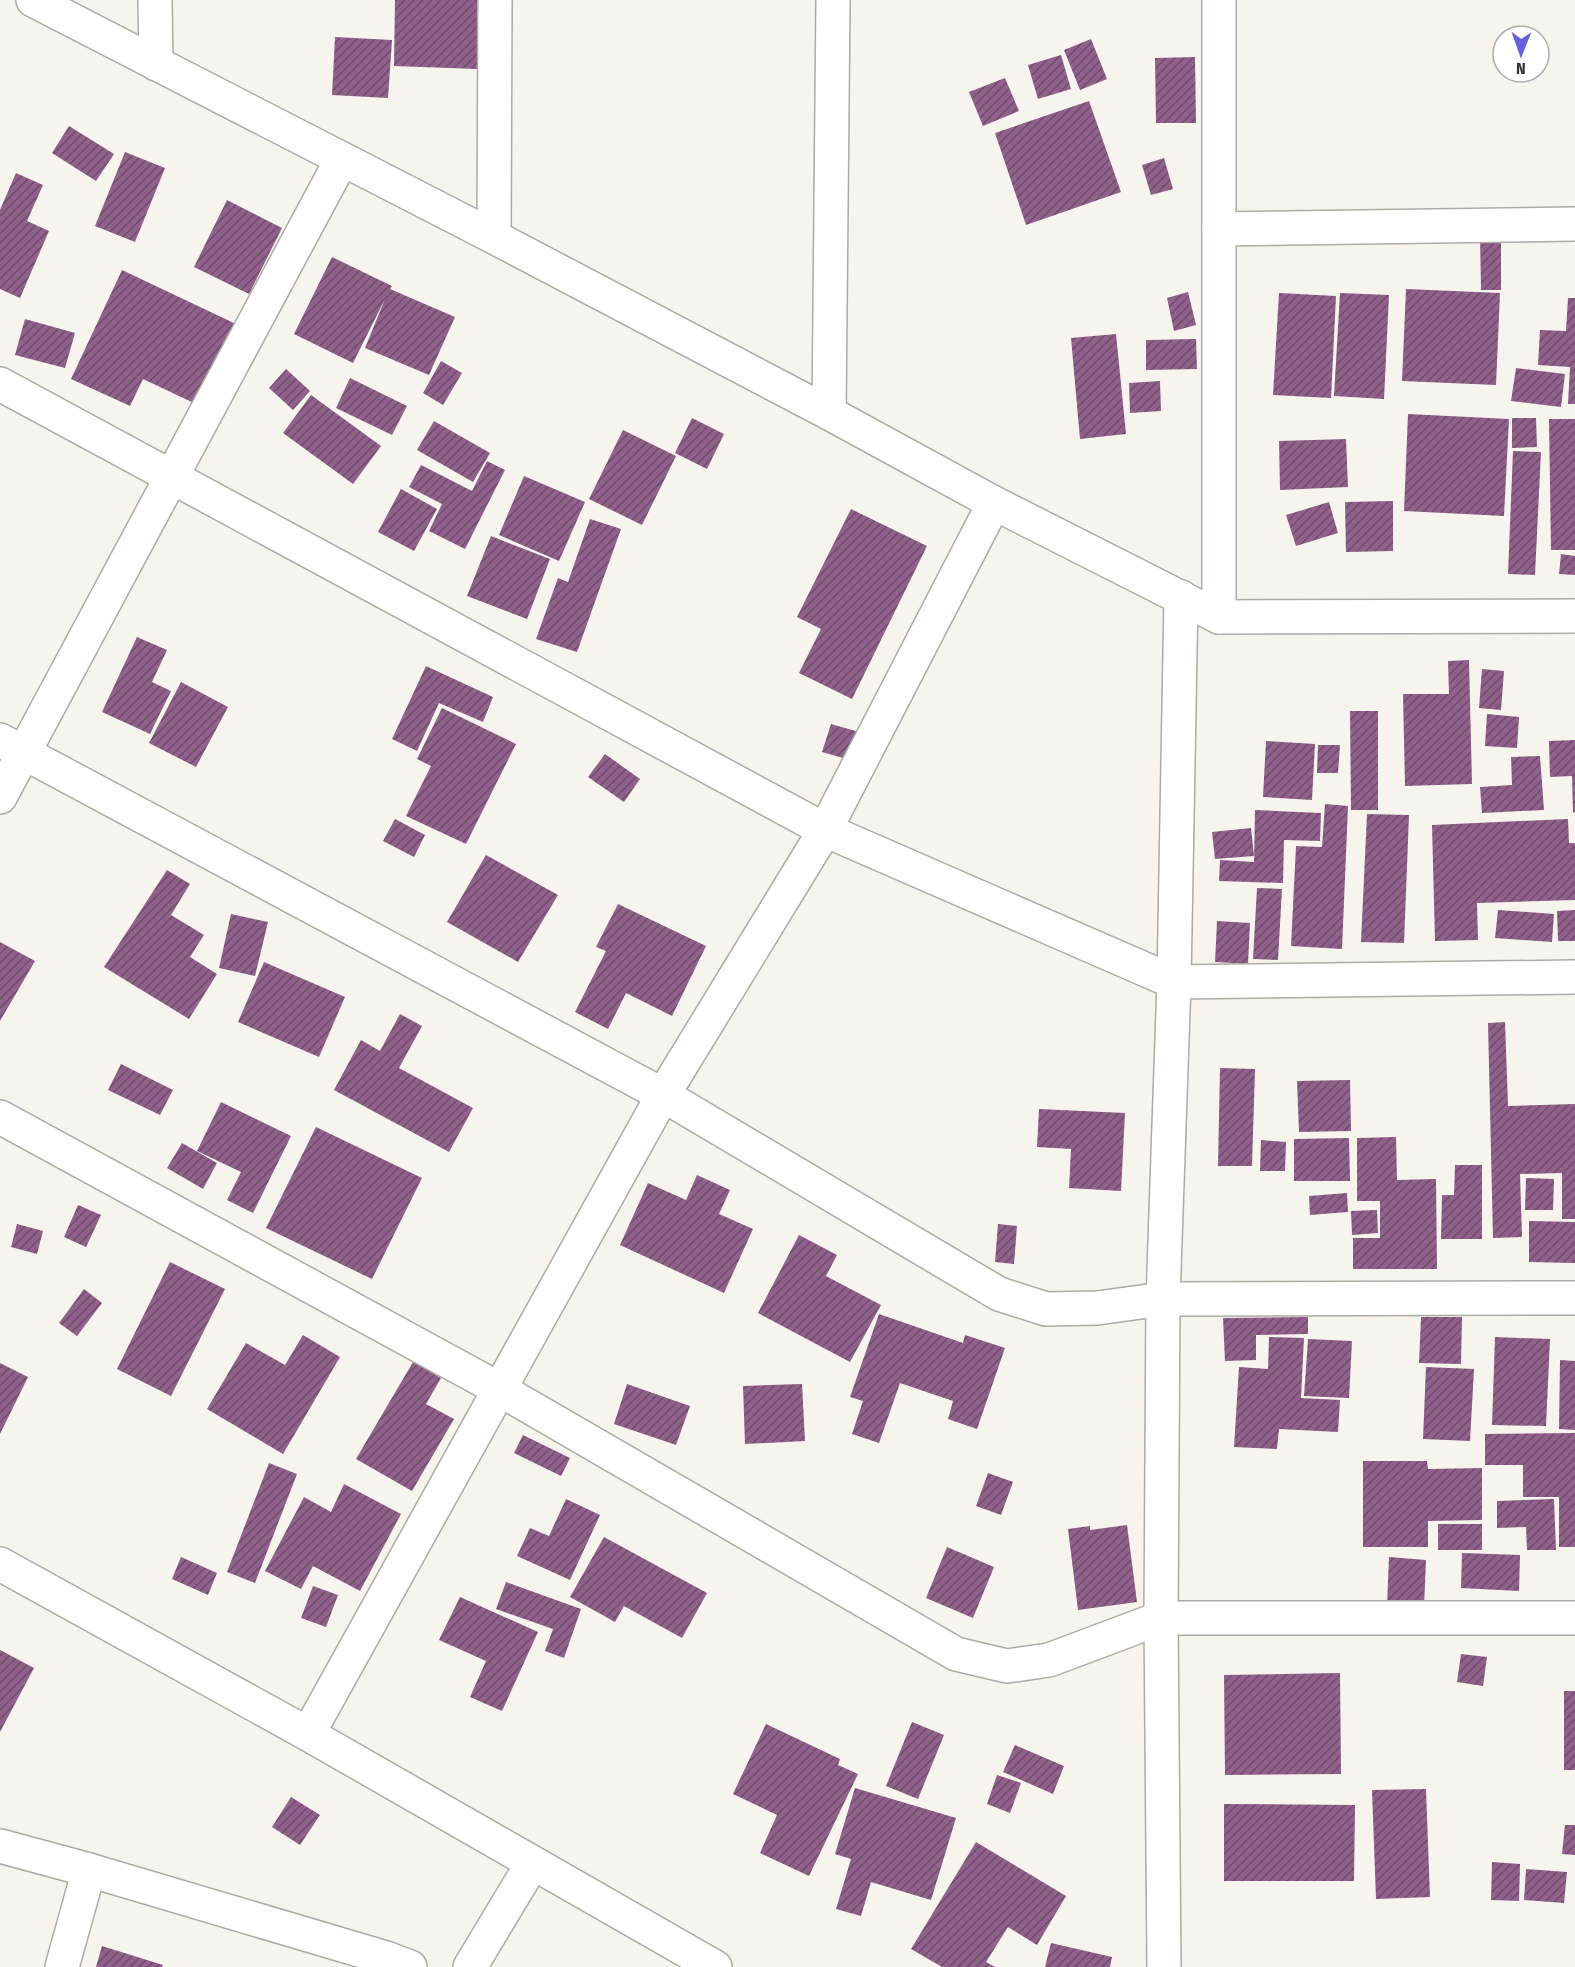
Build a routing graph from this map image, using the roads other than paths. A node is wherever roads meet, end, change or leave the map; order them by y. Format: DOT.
graph roads {
  1 [pos="33,0"];
  2 [pos="155,0"];
  3 [pos="495,0"];
  4 [pos="833,0"];
  5 [pos="1220,0"];
  6 [pos="156,64"];
  7 [pos="342,159"];
  8 [pos="1575,224"];
  9 [pos="1220,229"];
  10 [pos="494,237"];
  11 [pos="0,384"];
  12 [pos="829,413"];
  13 [pos="171,477"];
  14 [pos="993,503"];
  15 [pos="1181,597"];
  16 [pos="1575,616"];
  17 [pos="1219,617"];
  18 [pos="12,747"];
  19 [pos="0,797"];
  20 [pos="825,830"];
  21 [pos="1575,977"];
  22 [pos="1174,982"];
  23 [pos="663,1095"];
  24 [pos="0,1117"];
  25 [pos="1575,1298"];
  26 [pos="1163,1299"];
  27 [pos="500,1389"];
  28 [pos="0,1564"];
  29 [pos="1161,1618"];
  30 [pos="1575,1618"];
  31 [pos="308,1734"];
  32 [pos="0,1846"];
  33 [pos="532,1864"];
  34 [pos="88,1870"];
  35 [pos="62,1967"];
  36 [pos="410,1967"];
  37 [pos="470,1967"];
  38 [pos="715,1967"];
  39 [pos="1164,1967"];
  1 -- 6 [label="street"];
  2 -- 6 [label="street"];
  3 -- 10 [label="street"];
  4 -- 12 [label="street"];
  5 -- 9 [label="street"];
  6 -- 7 [label="street"];
  7 -- 10 [label="street"];
  7 -- 13 [label="street"];
  8 -- 9 [label="street"];
  9 -- 17 [label="street"];
  10 -- 12 [label="street"];
  11 -- 13 [label="street"];
  12 -- 14 [label="street"];
  13 -- 18 [label="street"];
  13 -- 20 [label="street"];
  14 -- 15 [label="street"];
  14 -- 20 [label="street"];
  15 -- 17 [label="street"];
  15 -- 22 [label="street"];
  16 -- 17 [label="street"];
  18 -- 19 [label="street"];
  18 -- 23 [label="street"];
  20 -- 22 [label="street"];
  20 -- 23 [label="street"];
  21 -- 22 [label="street"];
  22 -- 26 [label="street"];
  23 -- 26 [label="street"];
  23 -- 27 [label="street"];
  24 -- 27 [label="street"];
  25 -- 26 [label="street"];
  26 -- 29 [label="street"];
  27 -- 29 [label="street"];
  27 -- 31 [label="street"];
  28 -- 31 [label="street"];
  29 -- 30 [label="street"];
  29 -- 39 [label="street"];
  31 -- 33 [label="street"];
  32 -- 34 [label="street"];
  33 -- 37 [label="street"];
  33 -- 38 [label="street"];
  34 -- 35 [label="street"];
  34 -- 36 [label="street"];
}
